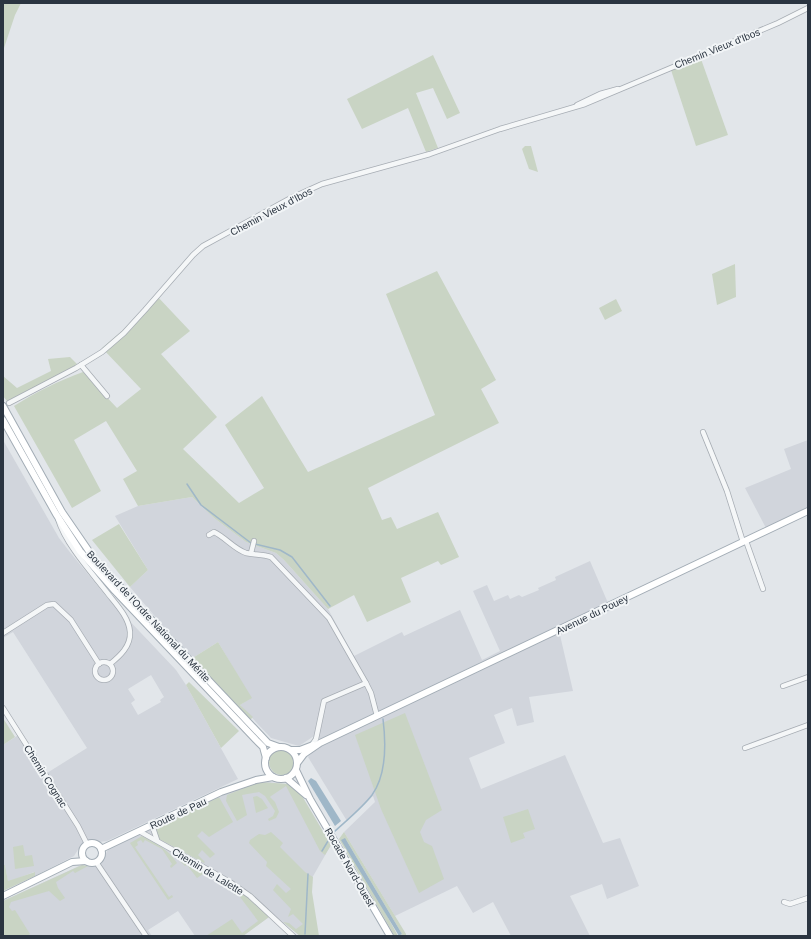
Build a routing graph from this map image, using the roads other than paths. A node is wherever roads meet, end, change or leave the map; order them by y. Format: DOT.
graph roads {
  1 [pos="808,8"];
  2 [pos="81,365"];
  3 [pos="107,396"];
  4 [pos="9,403"];
  5 [pos="3,406"];
  6 [pos="3,420"];
  7 [pos="703,432"];
  8 [pos="808,511"];
  9 [pos="56,514"];
  10 [pos="209,534"];
  11 [pos="744,541"];
  12 [pos="254,543"];
  13 [pos="251,553"];
  14 [pos="763,589"];
  15 [pos="3,633"];
  16 [pos="99,664"];
  17 [pos="110,664"];
  18 [pos="808,677"];
  19 [pos="366,683"];
  20 [pos="783,686"];
  21 [pos="3,708"];
  22 [pos="377,716"];
  23 [pos="808,725"];
  24 [pos="320,743"];
  25 [pos="312,745"];
  26 [pos="279,747"];
  27 [pos="745,748"];
  28 [pos="292,750"];
  29 [pos="266,758"];
  30 [pos="298,762"];
  31 [pos="266,768"];
  32 [pos="296,770"];
  33 [pos="273,777"];
  34 [pos="286,778"];
  35 [pos="256,780"];
  36 [pos="310,799"];
  37 [pos="152,825"];
  38 [pos="139,831"];
  39 [pos="157,840"];
  40 [pos="87,844"];
  41 [pos="101,849"];
  42 [pos="82,852"];
  43 [pos="86,861"];
  44 [pos="72,862"];
  45 [pos="96,862"];
  46 [pos="3,896"];
  47 [pos="808,898"];
  48 [pos="784,902"];
  49 [pos="146,936"];
  50 [pos="293,936"];
  51 [pos="390,936"];
  1 -- 2 [label="street, Chemin Vieux d'Ibos"];
  2 -- 3 [label="street"];
  2 -- 4 [label="street, Chemin Vieux d'Ibos"];
  5 -- 26 [label="main road, Boulevard de l'Ordre National du Mérite"];
  6 -- 9 [label="main road, Boulevard de l'Ordre National du Mérite"];
  7 -- 11 [label="street"];
  8 -- 11 [label="main road, Avenue du Pouey"];
  9 -- 17 [label="street"];
  9 -- 29 [label="main road, Boulevard de l'Ordre National du Mérite"];
  10 -- 13 [label="street"];
  11 -- 14 [label="street"];
  11 -- 22 [label="main road, Avenue du Pouey"];
  12 -- 13 [label="street"];
  13 -- 19 [label="street"];
  15 -- 16 [label="street"];
  16 -- 17 [label="street"];
  16 -- 17 [label="street"];
  18 -- 20 [label="street"];
  19 -- 22 [label="street"];
  19 -- 25 [label="street"];
  21 -- 40 [label="street, Chemin Cognac"];
  22 -- 24 [label="main road"];
  23 -- 27 [label="street"];
  24 -- 25 [label="main road"];
  24 -- 30 [label="main road"];
  25 -- 28 [label="main road"];
  26 -- 28 [label="main road"];
  26 -- 29 [label="main road"];
  28 -- 30 [label="main road"];
  29 -- 31 [label="main road"];
  30 -- 32 [label="main road"];
  31 -- 33 [label="main road"];
  31 -- 35 [label="main road"];
  32 -- 34 [label="main road"];
  32 -- 36 [label="main road, Rocade Nord-Ouest"];
  33 -- 34 [label="main road, Route de Pau"];
  33 -- 35 [label="main road, Route de Pau"];
  34 -- 36 [label="main road, Rocade Nord-Ouest"];
  35 -- 37 [label="main road, Route de Pau"];
  36 -- 51 [label="main road, Rocade Nord-Ouest"];
  37 -- 38 [label="main road, Route de Pau"];
  37 -- 39 [label="street"];
  38 -- 39 [label="street, Chemin de Lalette"];
  38 -- 41 [label="main road, Route de Pau"];
  39 -- 50 [label="street, Chemin de Lalette"];
  40 -- 41 [label="main road"];
  40 -- 42 [label="main road"];
  41 -- 45 [label="main road"];
  42 -- 43 [label="main road"];
  42 -- 44 [label="main road"];
  43 -- 44 [label="main road"];
  43 -- 45 [label="main road"];
  44 -- 46 [label="main road"];
  45 -- 49 [label="street"];
  47 -- 48 [label="street"];
}
